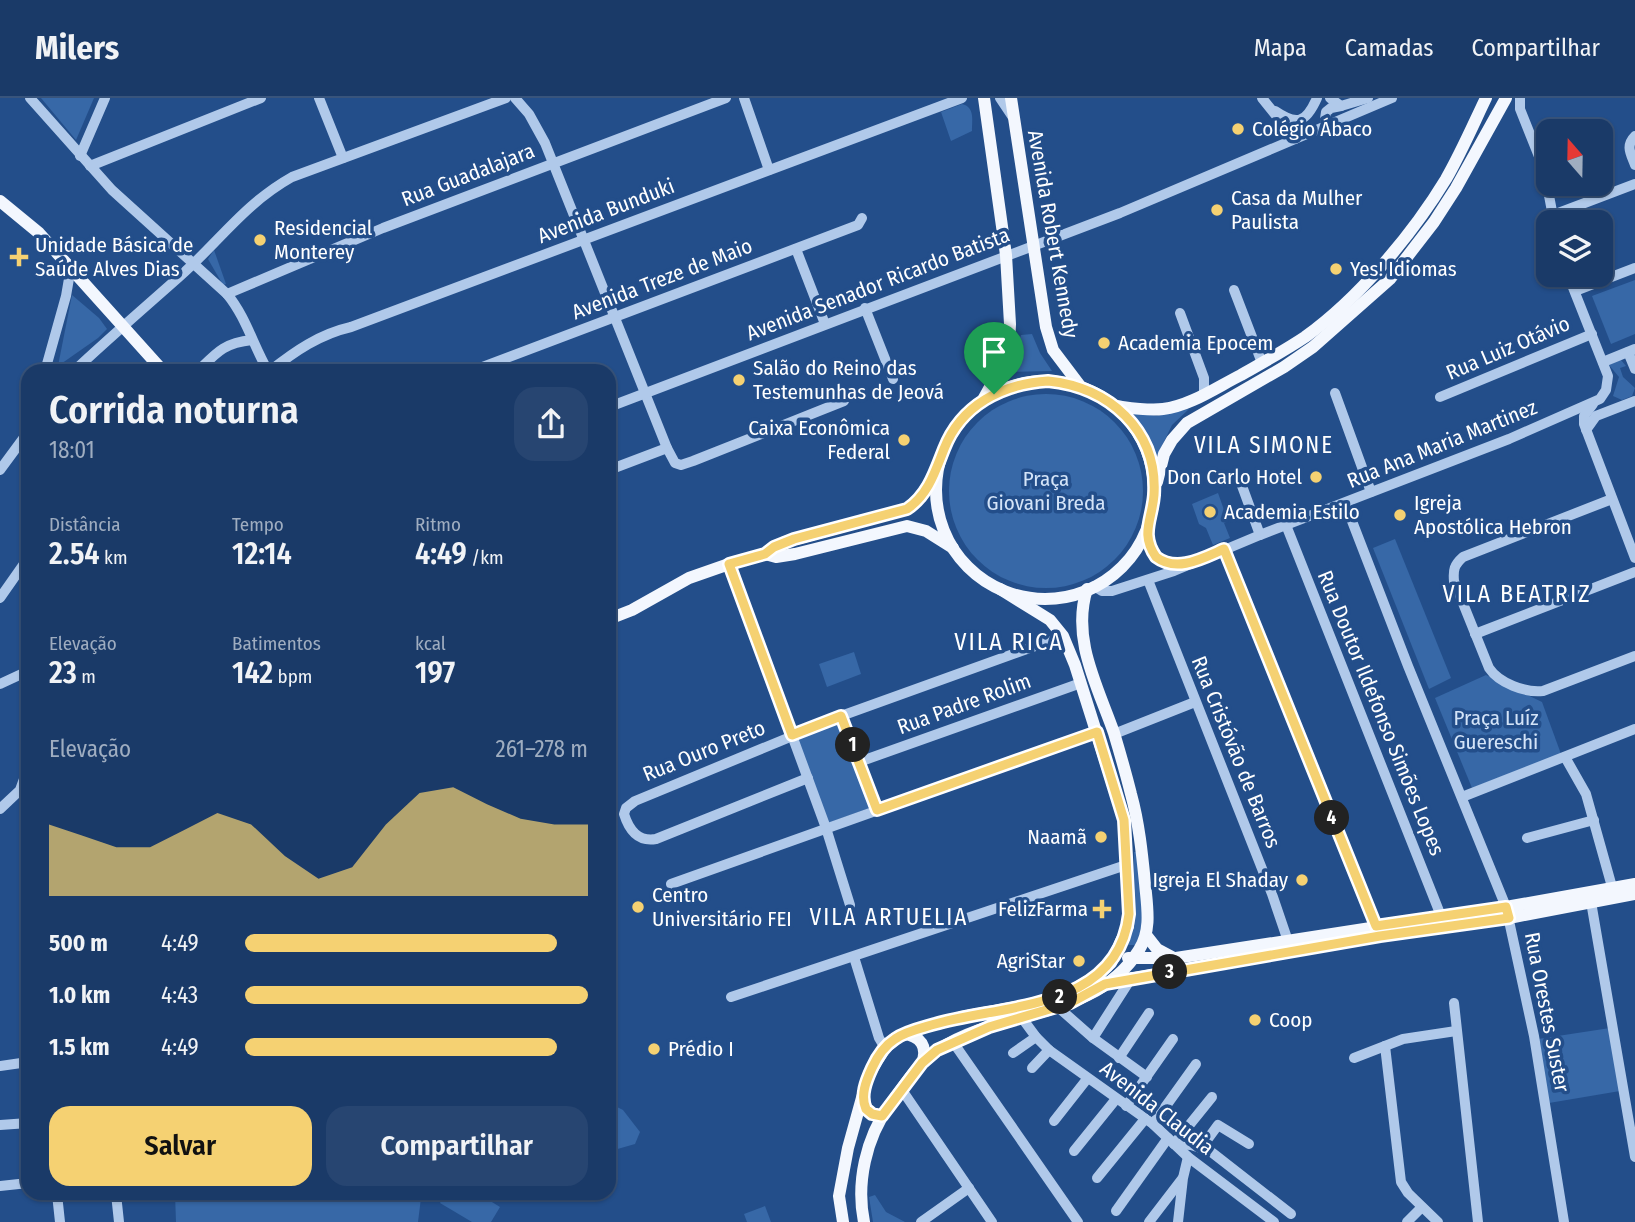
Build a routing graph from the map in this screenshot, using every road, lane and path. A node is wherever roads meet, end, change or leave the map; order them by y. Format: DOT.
graph roads {
  1 [pos="30,98"];
  2 [pos="105,98"];
  3 [pos="261,98"];
  4 [pos="319,98"];
  5 [pos="506,98"];
  6 [pos="515,98"];
  7 [pos="726,98"];
  8 [pos="744,98"];
  9 [pos="961,98"];
  10 [pos="984,98"];
  11 [pos="1000,98"];
  12 [pos="1011,98"];
  13 [pos="1262,98"];
  14 [pos="1317,98"];
  15 [pos="1330,98"];
  16 [pos="1368,98"];
  17 [pos="1392,98"];
  18 [pos="1506,98"];
  19 [pos="1520,98"];
  20 [pos="1483,100"];
  21 [pos="1341,106"];
  22 [pos="1520,109"];
  23 [pos="1275,111"];
  24 [pos="1014,120"];
  25 [pos="1330,125"];
  26 [pos="1635,136"];
  27 [pos="1295,139"];
  28 [pos="80,156"];
  29 [pos="343,158"];
  30 [pos="554,163"];
  31 [pos="1635,165"];
  32 [pos="90,166"];
  33 [pos="769,170"];
  34 [pos="1635,184"];
  35 [pos="0,201"];
  36 [pos="1551,210"];
  37 [pos="1574,210"];
  38 [pos="862,218"];
  39 [pos="585,239"];
  40 [pos="1033,245"];
  41 [pos="796,249"];
  42 [pos="1006,256"];
  43 [pos="192,264"];
  44 [pos="71,267"];
  45 [pos="1635,268"];
  46 [pos="1573,287"];
  47 [pos="1234,290"];
  48 [pos="1575,291"];
  49 [pos="227,294"];
  50 [pos="865,309"];
  51 [pos="1180,313"];
  52 [pos="616,318"];
  53 [pos="825,324"];
  54 [pos="123,327"];
  55 [pos="1592,334"];
  56 [pos="252,340"];
  57 [pos="1632,350"];
  58 [pos="1602,362"];
  59 [pos="1262,363"];
  60 [pos="49,364"];
  61 [pos="82,364"];
  62 [pos="157,364"];
  63 [pos="206,364"];
  64 [pos="265,364"];
  65 [pos="278,364"];
  66 [pos="491,364"];
  67 [pos="1635,369"];
  68 [pos="893,379"];
  69 [pos="1082,387"];
  70 [pos="1606,390"];
  71 [pos="1210,391"];
  72 [pos="646,393"];
  73 [pos="1335,393"];
  74 [pos="1440,397"];
  75 [pos="844,401"];
  76 [pos="983,401"];
  77 [pos="1596,401"];
  78 [pos="1635,401"];
  79 [pos="616,404"];
  80 [pos="1624,405"];
  81 [pos="1115,406"];
  82 [pos="1586,430"];
  83 [pos="21,442"];
  84 [pos="667,448"];
  85 [pos="616,467"];
  86 [pos="938,469"];
  87 [pos="0,470"];
  88 [pos="1238,475"];
  89 [pos="1154,492"];
  90 [pos="1371,492"];
  91 [pos="1612,499"];
  92 [pos="1345,503"];
  93 [pos="1286,525"];
  94 [pos="1146,531"];
  95 [pos="1260,535"];
  96 [pos="953,548"];
  97 [pos="1224,549"];
  98 [pos="765,554"];
  99 [pos="1635,558"];
  100 [pos="1192,562"];
  101 [pos="729,564"];
  102 [pos="21,568"];
  103 [pos="1635,572"];
  104 [pos="1148,580"];
  105 [pos="1091,588"];
  106 [pos="1000,589"];
  107 [pos="0,598"];
  108 [pos="616,616"];
  109 [pos="1475,634"];
  110 [pos="1063,636"];
  111 [pos="1635,656"];
  112 [pos="21,674"];
  113 [pos="1082,683"];
  114 [pos="0,684"];
  115 [pos="1195,702"];
  116 [pos="841,716"];
  117 [pos="1635,729"];
  118 [pos="1097,732"];
  119 [pos="1114,734"];
  120 [pos="792,735"];
  121 [pos="1565,757"];
  122 [pos="859,762"];
  123 [pos="807,778"];
  124 [pos="21,788"];
  125 [pos="1462,797"];
  126 [pos="0,809"];
  127 [pos="877,810"];
  128 [pos="1124,820"];
  129 [pos="1594,820"];
  130 [pos="826,828"];
  131 [pos="1140,836"];
  132 [pos="1527,838"];
  133 [pos="1126,865"];
  134 [pos="671,884"];
  135 [pos="1635,884"];
  136 [pos="1613,893"];
  137 [pos="1635,894"];
  138 [pos="1590,897"];
  139 [pos="850,905"];
  140 [pos="1508,912"];
  141 [pos="1441,916"];
  142 [pos="1378,931"];
  143 [pos="1146,935"];
  144 [pos="1290,946"];
  145 [pos="854,957"];
  146 [pos="1134,957"];
  147 [pos="1176,958"];
  148 [pos="1111,963"];
  149 [pos="1132,977"];
  150 [pos="1105,984"];
  151 [pos="730,997"];
  152 [pos="1454,1003"];
  153 [pos="1059,1008"];
  154 [pos="1149,1013"];
  155 [pos="1021,1018"];
  156 [pos="1456,1031"];
  157 [pos="904,1034"];
  158 [pos="1036,1037"];
  159 [pos="1093,1038"];
  160 [pos="1173,1039"];
  161 [pos="953,1042"];
  162 [pos="1385,1046"];
  163 [pos="885,1048"];
  164 [pos="1049,1049"];
  165 [pos="1013,1053"];
  166 [pos="1119,1058"];
  167 [pos="1354,1058"];
  168 [pos="21,1063"];
  169 [pos="922,1063"];
  170 [pos="1196,1064"];
  171 [pos="0,1066"];
  172 [pos="1032,1068"];
  173 [pos="1146,1077"];
  174 [pos="1087,1079"];
  175 [pos="902,1090"];
  176 [pos="863,1095"];
  177 [pos="1212,1097"];
  178 [pos="1116,1099"];
  179 [pos="1126,1106"];
  180 [pos="882,1116"];
  181 [pos="1054,1121"];
  182 [pos="1149,1122"];
  183 [pos="21,1124"];
  184 [pos="0,1125"];
  185 [pos="1171,1141"];
  186 [pos="1249,1144"];
  187 [pos="1191,1145"];
  188 [pos="1074,1150"];
  189 [pos="1188,1157"];
  190 [pos="1635,1157"];
  191 [pos="1097,1178"];
  192 [pos="1183,1178"];
  193 [pos="21,1184"];
  194 [pos="0,1186"];
  195 [pos="969,1188"];
  196 [pos="58,1200"];
  197 [pos="117,1200"];
  198 [pos="1421,1208"];
  199 [pos="1116,1212"];
  200 [pos="1291,1214"];
  201 [pos="1266,1220"];
  202 [pos="60,1222"];
  203 [pos="119,1222"];
  204 [pos="844,1222"];
  205 [pos="864,1222"];
  206 [pos="921,1222"];
  207 [pos="992,1222"];
  208 [pos="1078,1222"];
  209 [pos="1149,1222"];
  210 [pos="1178,1222"];
  211 [pos="1408,1222"];
  212 [pos="1438,1222"];
  213 [pos="1478,1222"];
  214 [pos="1564,1222"];
  1 -- 28 [label="street"];
  2 -- 28 [label="street"];
  3 -- 32 [label="street"];
  4 -- 29 [label="street"];
  5 -- 29 [label="street"];
  6 -- 30 [label="street"];
  7 -- 30 [label="street, Rua Guadalajara"];
  8 -- 33 [label="street"];
  9 -- 33 [label="street, Avenida Bunduki"];
  10 -- 42 [label="main road"];
  11 -- 24 [label="street, Avenida Robert Kennedy"];
  12 -- 24 [label="main road, Avenida Robert Kennedy"];
  13 -- 23 [label="street"];
  14 -- 23 [label="street"];
  15 -- 21 [label="street"];
  16 -- 21 [label="street"];
  17 -- 25 [label="street, Avenida Senador Ricardo Batista"];
  18 -- 22 [label="street"];
  18 -- 89 [label="main road"];
  19 -- 22 [label="street"];
  20 -- 59 [label="main road"];
  21 -- 25 [label="street"];
  22 -- 36 [label="street"];
  23 -- 27 [label="street"];
  24 -- 40 [label="main road, Avenida Robert Kennedy"];
  25 -- 27 [label="street, Avenida Senador Ricardo Batista"];
  26 -- 31 [label="street"];
  27 -- 40 [label="street, Avenida Senador Ricardo Batista"];
  28 -- 32 [label="street"];
  29 -- 43 [label="street"];
  30 -- 39 [label="street"];
  30 -- 49 [label="street, Rua Guadalajara"];
  32 -- 43 [label="street"];
  33 -- 39 [label="street, Avenida Bunduki"];
  34 -- 37 [label="street"];
  35 -- 44 [label="main road"];
  38 -- 41 [label="street, Avenida Treze de Maio"];
  39 -- 52 [label="street"];
  39 -- 65 [label="street, Avenida Bunduki"];
  40 -- 42 [label="street, Avenida Senador Ricardo Batista"];
  40 -- 69 [label="main road, Avenida Robert Kennedy"];
  41 -- 52 [label="street, Avenida Treze de Maio"];
  41 -- 53 [label="street"];
  42 -- 50 [label="street, Avenida Senador Ricardo Batista"];
  42 -- 76 [label="main road"];
  43 -- 49 [label="street"];
  43 -- 54 [label="street"];
  44 -- 54 [label="main road"];
  44 -- 60 [label="street"];
  45 -- 48 [label="street"];
  46 -- 48 [label="street"];
  47 -- 59 [label="street"];
  48 -- 55 [label="street"];
  49 -- 56 [label="street"];
  50 -- 53 [label="street, Avenida Senador Ricardo Batista"];
  50 -- 68 [label="street"];
  51 -- 71 [label="street"];
  52 -- 66 [label="street, Avenida Treze de Maio"];
  52 -- 72 [label="street"];
  53 -- 72 [label="street, Avenida Senador Ricardo Batista"];
  54 -- 61 [label="street"];
  54 -- 62 [label="main road"];
  55 -- 58 [label="street"];
  55 -- 74 [label="street, Rua Luiz Otávio"];
  56 -- 63 [label="street"];
  56 -- 64 [label="street"];
  57 -- 58 [label="street"];
  57 -- 67 [label="street"];
  58 -- 70 [label="street"];
  59 -- 71 [label="main road"];
  69 -- 76 [label="main road"];
  69 -- 81 [label="main road"];
  70 -- 77 [label="street, Rua Ana Maria Martinez"];
  70 -- 80 [label="street"];
  71 -- 81 [label="main road"];
  72 -- 79 [label="street, Avenida Senador Ricardo Batista"];
  72 -- 84 [label="street"];
  73 -- 90 [label="street"];
  75 -- 84 [label="street"];
  76 -- 86 [label="main road"];
  77 -- 82 [label="street"];
  77 -- 90 [label="street, Rua Ana Maria Martinez"];
  78 -- 80 [label="street"];
  80 -- 82 [label="street"];
  81 -- 89 [label="main road"];
  82 -- 91 [label="street"];
  83 -- 87 [label="street"];
  84 -- 85 [label="street"];
  86 -- 96 [label="main road"];
  86 -- 98 [label="main road"];
  88 -- 95 [label="street"];
  89 -- 94 [label="main road"];
  90 -- 92 [label="street, Rua Ana Maria Martinez"];
  91 -- 99 [label="street"];
  91 -- 109 [label="street"];
  92 -- 93 [label="street, Rua Ana Maria Martinez"];
  92 -- 125 [label="street, Rua Orestes Suster"];
  93 -- 95 [label="street, Rua Ana Maria Martinez"];
  93 -- 141 [label="street, Rua Doutor Ildefonso Simões Lopes"];
  94 -- 100 [label="street"];
  94 -- 105 [label="main road"];
  95 -- 97 [label="street, Rua Ana Maria Martinez"];
  96 -- 98 [label="main road"];
  96 -- 106 [label="main road"];
  97 -- 100 [label="street, Rua Ana Maria Martinez"];
  97 -- 142 [label="street"];
  98 -- 101 [label="main road"];
  100 -- 104 [label="street, Rua Ana Maria Martinez"];
  101 -- 108 [label="main road"];
  101 -- 120 [label="street"];
  102 -- 107 [label="street"];
  103 -- 109 [label="street"];
  104 -- 105 [label="street, Rua Ana Maria Martinez"];
  104 -- 115 [label="street, Rua Cristóvão de Barros"];
  105 -- 106 [label="main road"];
  105 -- 119 [label="main road"];
  106 -- 110 [label="main road"];
  109 -- 111 [label="street"];
  110 -- 113 [label="main road"];
  110 -- 116 [label="street, Rua Ouro Preto"];
  112 -- 114 [label="street"];
  113 -- 118 [label="main road"];
  113 -- 122 [label="street, Rua Padre Rolim"];
  115 -- 119 [label="street"];
  115 -- 144 [label="street, Rua Cristóvão de Barros"];
  116 -- 120 [label="street, Rua Ouro Preto"];
  116 -- 122 [label="street"];
  117 -- 121 [label="street"];
  118 -- 127 [label="street"];
  118 -- 128 [label="main road"];
  119 -- 131 [label="main road"];
  120 -- 123 [label="street"];
  120 -- 123 [label="street, Rua Ouro Preto"];
  121 -- 125 [label="street"];
  121 -- 129 [label="street"];
  122 -- 127 [label="street"];
  123 -- 130 [label="street"];
  124 -- 126 [label="street"];
  125 -- 140 [label="street, Rua Orestes Suster"];
  127 -- 130 [label="street"];
  128 -- 131 [label="main road"];
  128 -- 133 [label="main road"];
  129 -- 132 [label="street"];
  129 -- 136 [label="street"];
  130 -- 134 [label="street"];
  130 -- 139 [label="street"];
  131 -- 143 [label="main road"];
  133 -- 145 [label="street"];
  133 -- 148 [label="main road"];
  135 -- 136 [label="main road"];
  136 -- 137 [label="main road"];
  136 -- 138 [label="main road"];
  138 -- 140 [label="main road"];
  138 -- 190 [label="street"];
  140 -- 141 [label="main road"];
  140 -- 142 [label="main road"];
  140 -- 214 [label="street, Rua Orestes Suster"];
  141 -- 142 [label="main road"];
  142 -- 144 [label="main road"];
  143 -- 146 [label="main road"];
  143 -- 147 [label="main road"];
  144 -- 147 [label="main road"];
  144 -- 149 [label="main road"];
  145 -- 151 [label="street"];
  145 -- 163 [label="street"];
  146 -- 147 [label="main road"];
  146 -- 148 [label="main road"];
  146 -- 150 [label="main road"];
  148 -- 157 [label="main road"];
  149 -- 150 [label="main road"];
  149 -- 159 [label="street"];
  150 -- 153 [label="main road"];
  152 -- 156 [label="street"];
  153 -- 155 [label="main road"];
  153 -- 159 [label="street"];
  154 -- 166 [label="street"];
  155 -- 158 [label="street, Avenida Claudia"];
  155 -- 161 [label="main road"];
  156 -- 162 [label="street"];
  156 -- 213 [label="street"];
  157 -- 163 [label="main road"];
  157 -- 169 [label="main road"];
  158 -- 164 [label="street, Avenida Claudia"];
  158 -- 165 [label="street"];
  159 -- 166 [label="street"];
  160 -- 173 [label="street"];
  161 -- 169 [label="main road"];
  161 -- 208 [label="street"];
  162 -- 167 [label="street"];
  162 -- 198 [label="street"];
  163 -- 176 [label="main road"];
  164 -- 172 [label="street"];
  164 -- 174 [label="street, Avenida Claudia"];
  166 -- 173 [label="street"];
  168 -- 171 [label="street"];
  169 -- 175 [label="main road"];
  170 -- 182 [label="street"];
  173 -- 179 [label="street"];
  174 -- 178 [label="street, Avenida Claudia"];
  174 -- 181 [label="street"];
  175 -- 180 [label="main road"];
  175 -- 195 [label="street"];
  176 -- 180 [label="main road"];
  176 -- 204 [label="main road"];
  177 -- 185 [label="street"];
  178 -- 179 [label="street, Avenida Claudia"];
  178 -- 188 [label="street"];
  179 -- 182 [label="street, Avenida Claudia"];
  180 -- 205 [label="main road"];
  182 -- 185 [label="street, Avenida Claudia"];
  182 -- 191 [label="street"];
  183 -- 184 [label="street"];
  185 -- 187 [label="street"];
  185 -- 189 [label="street, Avenida Claudia"];
  185 -- 199 [label="street"];
  186 -- 187 [label="street"];
  187 -- 200 [label="street"];
  189 -- 192 [label="street"];
  189 -- 201 [label="street, Avenida Claudia"];
  192 -- 209 [label="street"];
  192 -- 210 [label="street"];
  193 -- 194 [label="street"];
  195 -- 206 [label="street"];
  195 -- 207 [label="street"];
  196 -- 202 [label="street"];
  197 -- 203 [label="street"];
  198 -- 211 [label="street"];
  198 -- 212 [label="street"];
}
